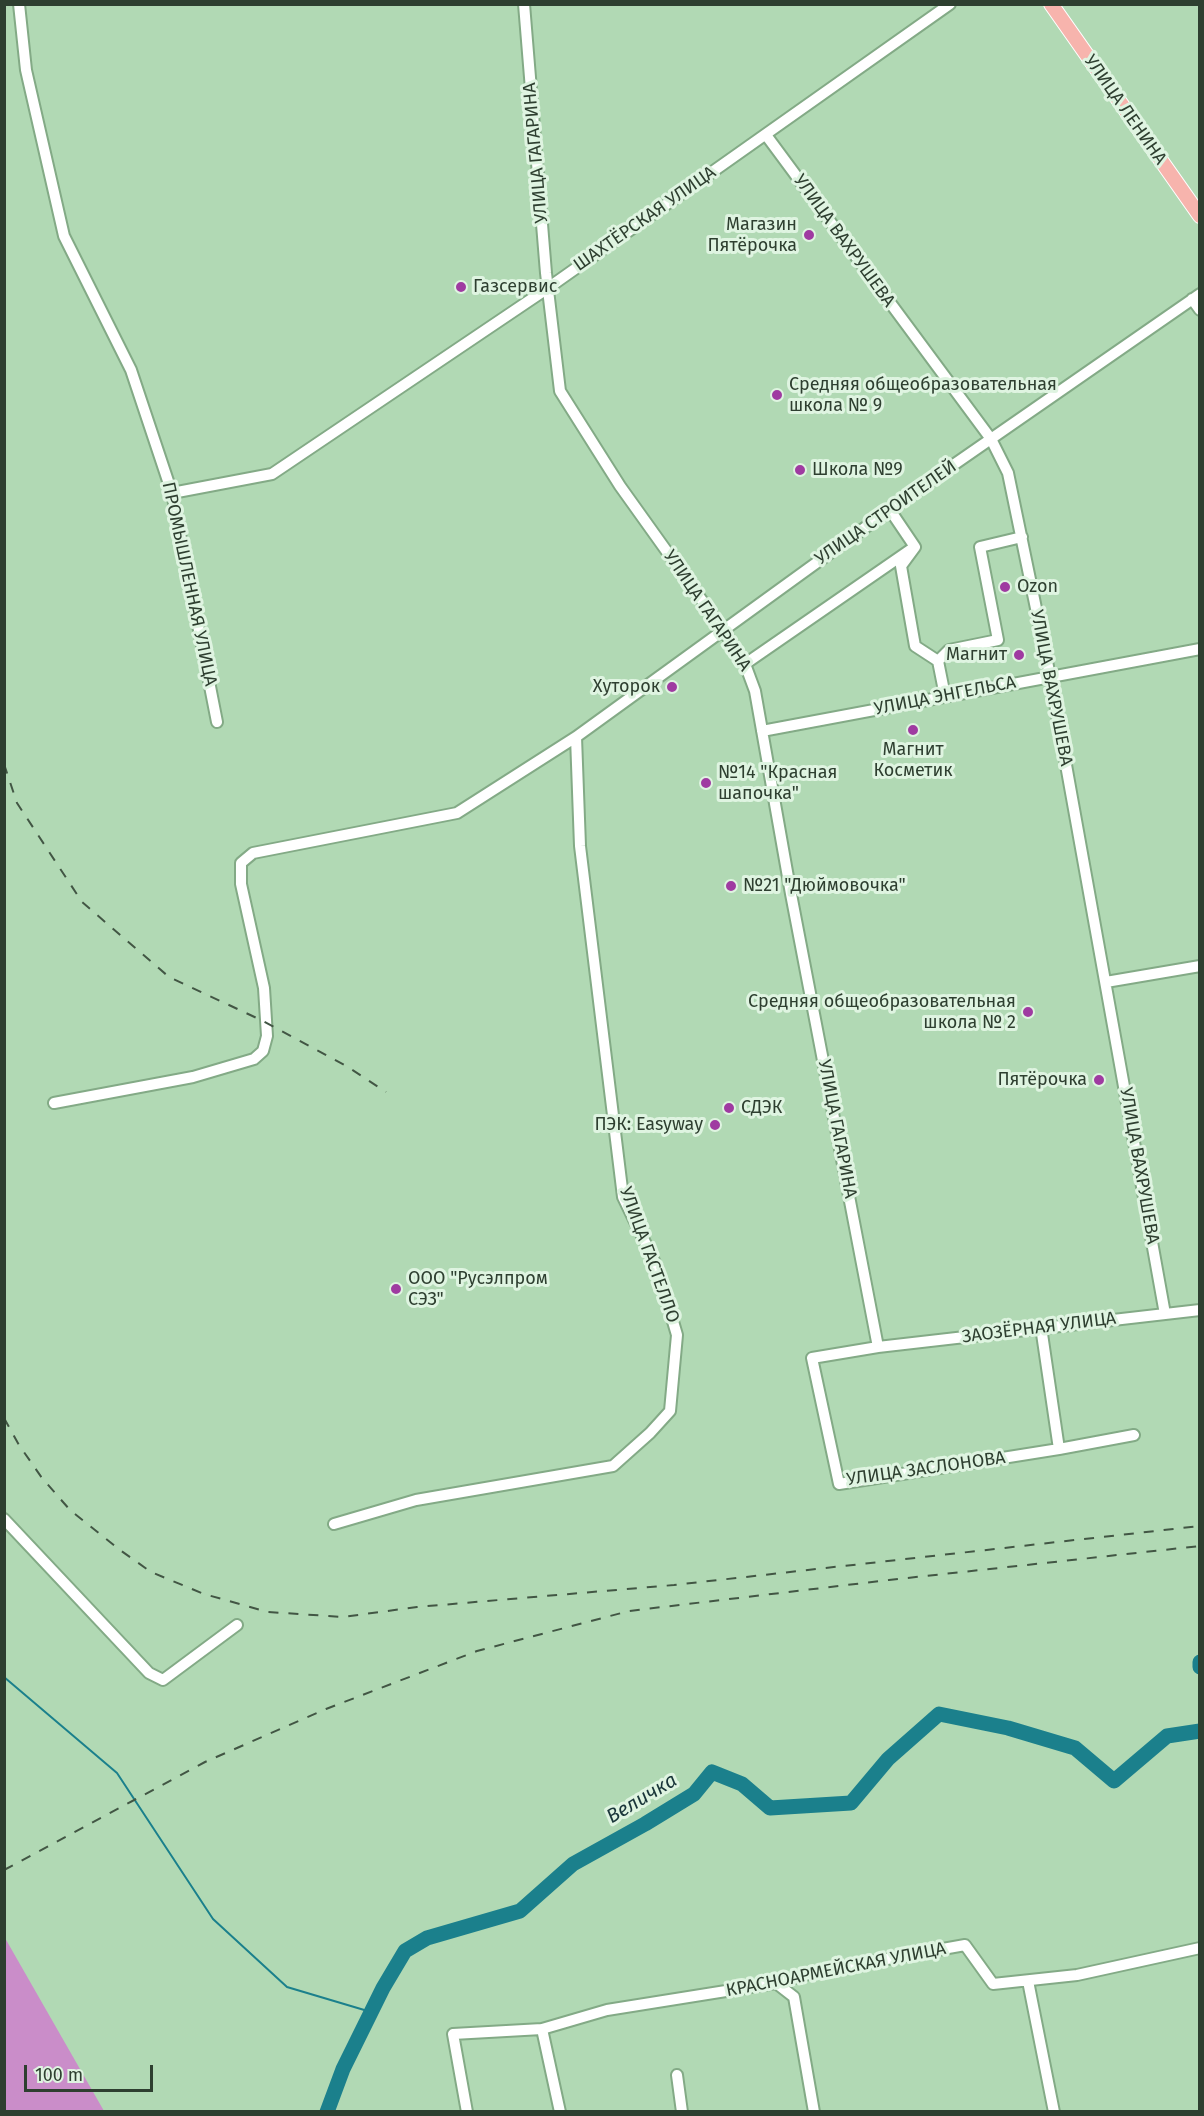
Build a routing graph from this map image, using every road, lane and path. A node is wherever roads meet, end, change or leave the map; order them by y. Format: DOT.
graph roads {
  1 [pos="19,4"];
  2 [pos="524,4"];
  3 [pos="950,4"];
  4 [pos="1051,4"];
  5 [pos="766,135"];
  6 [pos="1200,216"];
  7 [pos="548,288"];
  8 [pos="1196,297"];
  9 [pos="1200,310"];
  10 [pos="991,439"];
  11 [pos="172,493"];
  12 [pos="890,510"];
  13 [pos="1022,537"];
  14 [pos="915,547"];
  15 [pos="723,630"];
  16 [pos="1200,648"];
  17 [pos="938,661"];
  18 [pos="745,664"];
  19 [pos="1050,676"];
  20 [pos="945,696"];
  21 [pos="217,722"];
  22 [pos="762,731"];
  23 [pos="576,737"];
  24 [pos="1200,966"];
  25 [pos="1106,982"];
  26 [pos="54,1103"];
  27 [pos="1200,1310"];
  28 [pos="1165,1314"];
  29 [pos="1041,1327"];
  30 [pos="878,1347"];
  31 [pos="1134,1435"];
  32 [pos="1059,1449"];
  33 [pos="4,1520"];
  34 [pos="334,1524"];
  35 [pos="237,1625"];
  36 [pos="1200,1948"];
  37 [pos="1028,1981"];
  38 [pos="776,1983"];
  39 [pos="542,2029"];
  40 [pos="677,2075"];
  41 [pos="467,2112"];
  42 [pos="560,2112"];
  43 [pos="682,2112"];
  44 [pos="814,2112"];
  45 [pos="1054,2112"];
  1 -- 11 [label="street, ПРОМЫШЛЕННАЯ УЛИЦА"];
  2 -- 7 [label="street, УЛИЦА ГАГАРИНА"];
  3 -- 5 [label="street, ШАХТЁРСКАЯ УЛИЦА"];
  4 -- 6 [label="main road, УЛИЦА ЛЕНИНА"];
  5 -- 7 [label="street, ШАХТЁРСКАЯ УЛИЦА"];
  5 -- 10 [label="street, УЛИЦА ВАХРУШЕВА"];
  7 -- 11 [label="street, ШАХТЁРСКАЯ УЛИЦА"];
  7 -- 15 [label="street, УЛИЦА ГАГАРИНА"];
  8 -- 9 [label="street"];
  8 -- 10 [label="street, УЛИЦА СТРОИТЕЛЕЙ"];
  10 -- 12 [label="street, УЛИЦА СТРОИТЕЛЕЙ"];
  10 -- 13 [label="street, УЛИЦА ВАХРУШЕВА"];
  11 -- 21 [label="street, ПРОМЫШЛЕННАЯ УЛИЦА"];
  12 -- 14 [label="street"];
  12 -- 15 [label="street, УЛИЦА СТРОИТЕЛЕЙ"];
  13 -- 17 [label="street"];
  13 -- 19 [label="street, УЛИЦА ВАХРУШЕВА"];
  14 -- 17 [label="street"];
  14 -- 18 [label="street"];
  15 -- 18 [label="street, УЛИЦА ГАГАРИНА"];
  15 -- 23 [label="street, УЛИЦА СТРОИТЕЛЕЙ"];
  16 -- 19 [label="street, УЛИЦА ЭНГЕЛЬСА"];
  17 -- 20 [label="street"];
  18 -- 22 [label="street, УЛИЦА ГАГАРИНА"];
  19 -- 20 [label="street, УЛИЦА ЭНГЕЛЬСА"];
  19 -- 25 [label="street, УЛИЦА ВАХРУШЕВА"];
  20 -- 22 [label="street, УЛИЦА ЭНГЕЛЬСА"];
  22 -- 30 [label="street, УЛИЦА ГАГАРИНА"];
  23 -- 26 [label="street, УЛИЦА СТРОИТЕЛЕЙ"];
  23 -- 34 [label="street, УЛИЦА ГАСТЕЛЛО"];
  24 -- 25 [label="street"];
  25 -- 28 [label="street, УЛИЦА ВАХРУШЕВА"];
  27 -- 28 [label="street, ЗАОЗЁРНАЯ УЛИЦА"];
  28 -- 29 [label="street, ЗАОЗЁРНАЯ УЛИЦА"];
  29 -- 30 [label="street, ЗАОЗЁРНАЯ УЛИЦА"];
  29 -- 32 [label="street"];
  30 -- 32 [label="street, УЛИЦА ЗАСЛОНОВА"];
  31 -- 32 [label="street, УЛИЦА ЗАСЛОНОВА"];
  33 -- 35 [label="street"];
  36 -- 37 [label="street, КРАСНОАРМЕЙСКАЯ УЛИЦА"];
  37 -- 38 [label="street, КРАСНОАРМЕЙСКАЯ УЛИЦА"];
  37 -- 45 [label="street"];
  38 -- 39 [label="street, КРАСНОАРМЕЙСКАЯ УЛИЦА"];
  38 -- 44 [label="street"];
  39 -- 41 [label="street, КРАСНОАРМЕЙСКАЯ УЛИЦА"];
  39 -- 42 [label="street"];
  40 -- 43 [label="street"];
}
